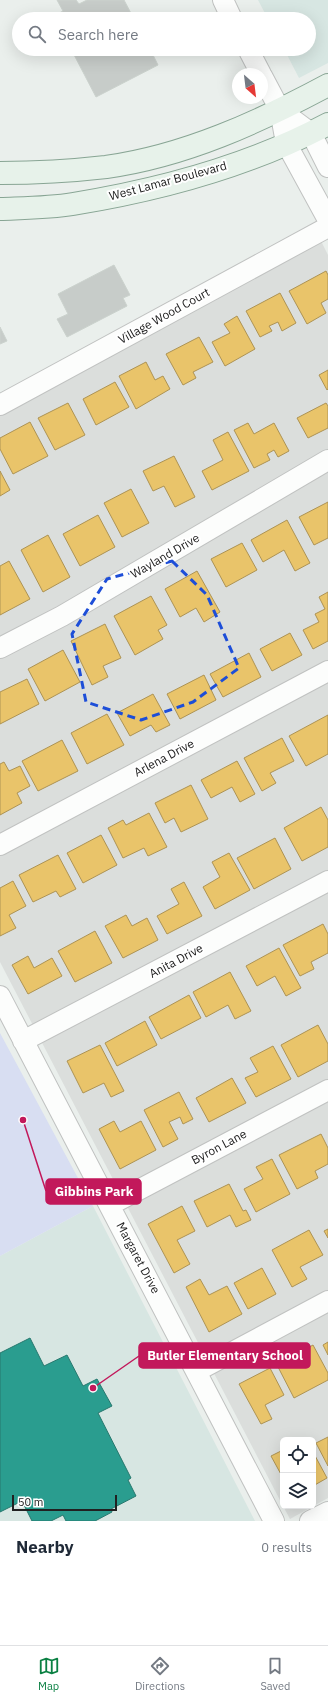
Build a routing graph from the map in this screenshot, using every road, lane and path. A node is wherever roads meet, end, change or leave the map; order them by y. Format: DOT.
graph roads {
  1 [pos="223,0"];
  2 [pos="229,12"];
  3 [pos="252,56"];
  4 [pos="258,68"];
  5 [pos="328,85"];
  6 [pos="268,87"];
  7 [pos="280,110"];
  8 [pos="320,128"];
  9 [pos="286,143"];
  10 [pos="328,166"];
  11 [pos="0,173"];
  12 [pos="0,209"];
  13 [pos="328,220"];
  14 [pos="328,227"];
  15 [pos="0,406"];
  16 [pos="328,460"];
  17 [pos="0,648"];
  18 [pos="328,672"];
  19 [pos="0,845"];
  20 [pos="328,881"];
  21 [pos="0,996"];
  22 [pos="23,1040"];
  23 [pos="328,1090"];
  24 [pos="110,1205"];
  25 [pos="328,1301"];
  26 [pos="197,1371"];
  27 [pos="328,1512"];
  28 [pos="274,1521"];
  29 [pos="310,1521"];
  1 -- 2 [label="street"];
  3 -- 4 [label="street"];
  5 -- 7 [label="main road"];
  6 -- 7 [label="street"];
  7 -- 8 [label="street"];
  7 -- 9 [label="street"];
  7 -- 11 [label="main road"];
  8 -- 9 [label="main road, West Lamar Boulevard"];
  8 -- 10 [label="street"];
  9 -- 12 [label="main road, West Lamar Boulevard"];
  9 -- 13 [label="street"];
  14 -- 15 [label="street, Village Wood Court"];
  16 -- 17 [label="street, Wayland Drive"];
  18 -- 19 [label="street, Arlena Drive"];
  20 -- 22 [label="street, Anita Drive"];
  21 -- 22 [label="street, Margaret Drive"];
  22 -- 24 [label="street, Margaret Drive"];
  23 -- 24 [label="street, Byron Lane"];
  24 -- 26 [label="street, Margaret Drive"];
  25 -- 26 [label="street"];
  26 -- 28 [label="street, Margaret Drive"];
  27 -- 29 [label="street"];
}
